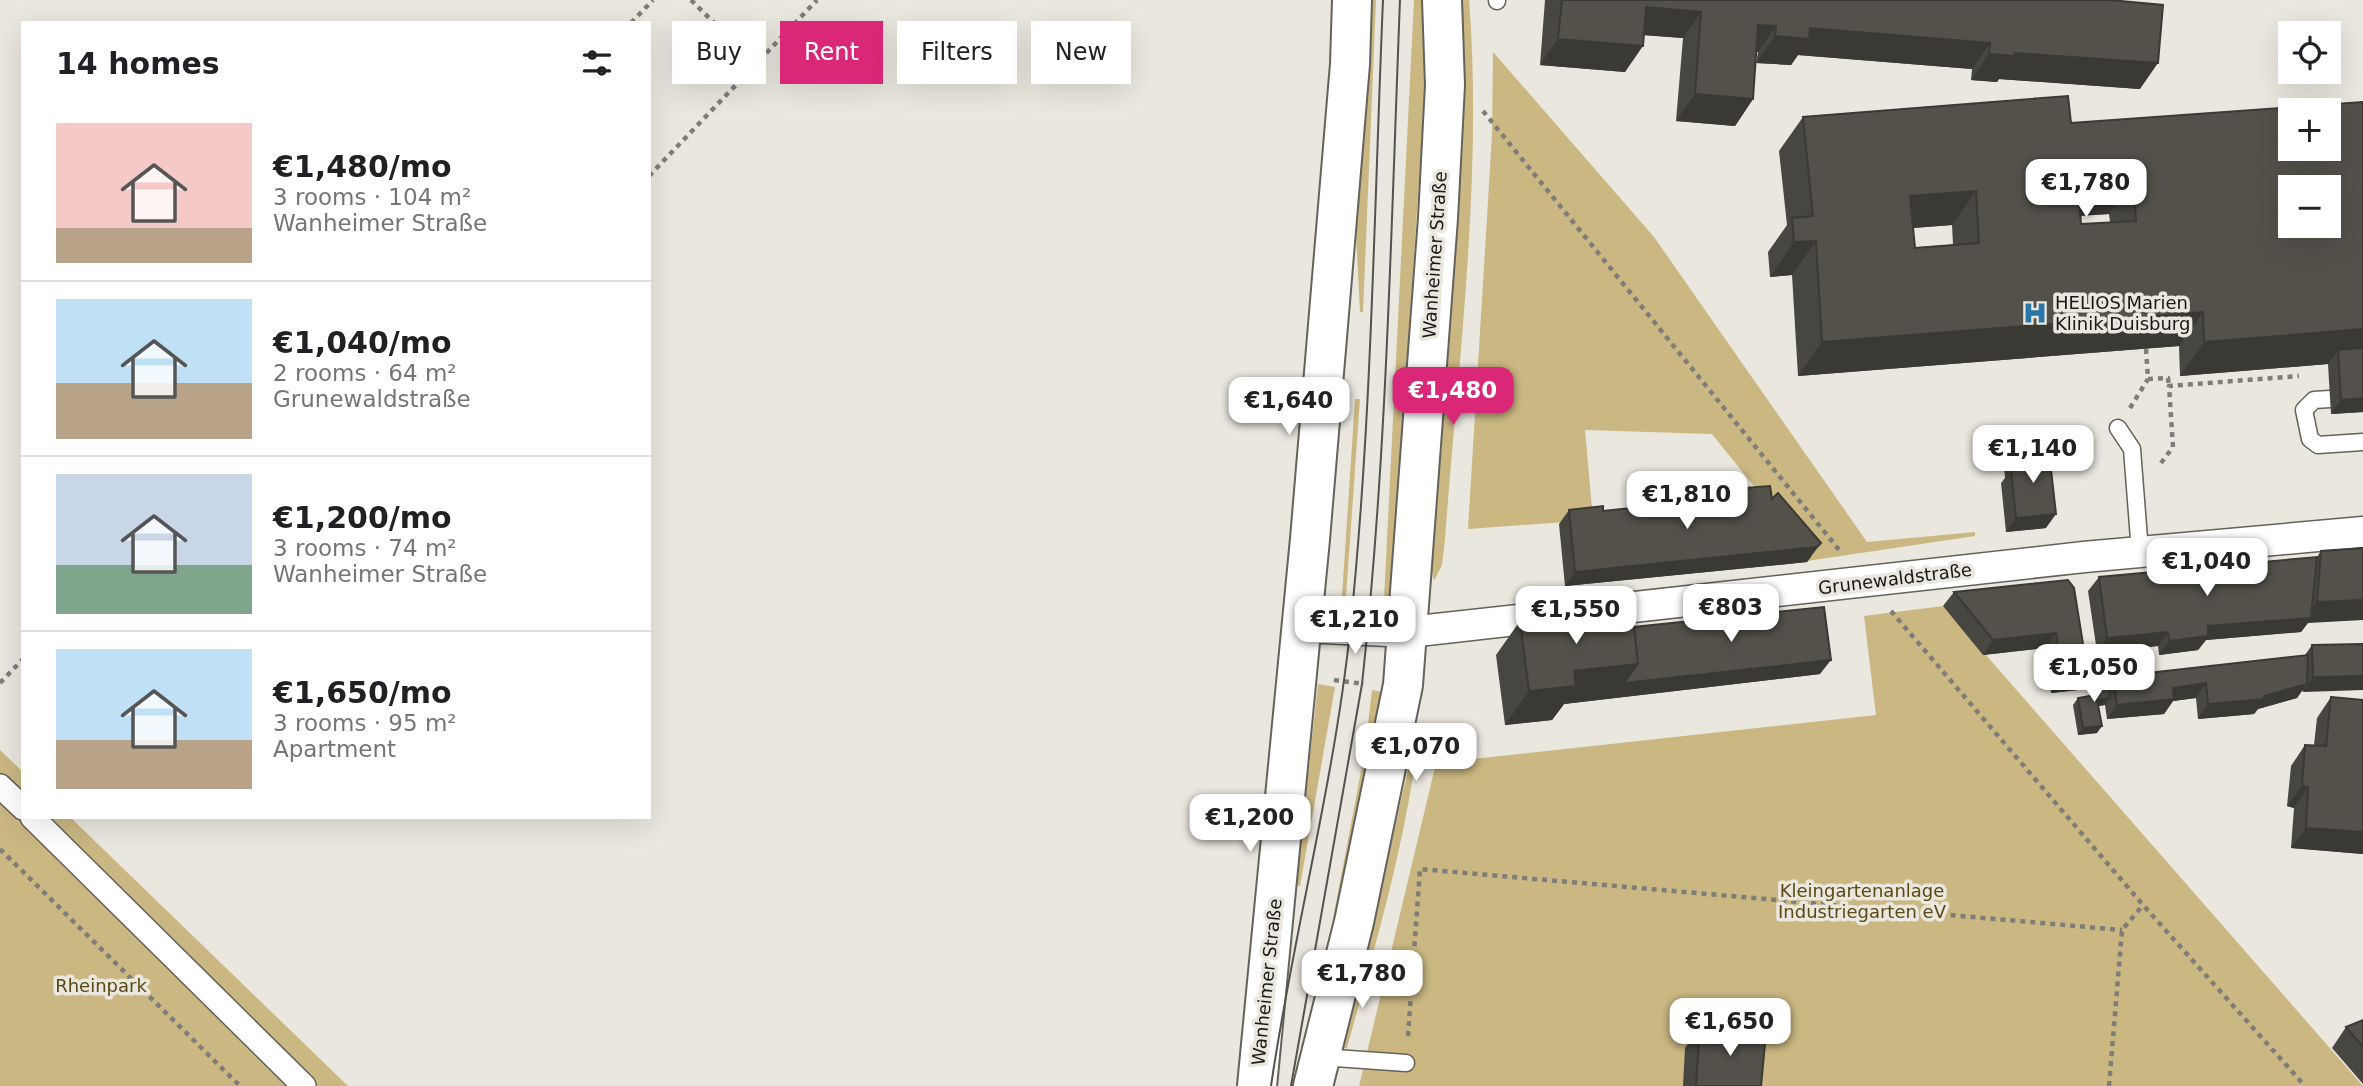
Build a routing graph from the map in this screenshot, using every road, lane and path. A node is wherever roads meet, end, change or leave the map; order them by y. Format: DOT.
graph roads {
  1 [pos="653,0"];
  2 [pos="691,0"];
  3 [pos="817,0"];
  4 [pos="1352,0"];
  5 [pos="1442,0"];
  6 [pos="633,21"];
  7 [pos="712,21"];
  8 [pos="766,54"];
  9 [pos="737,84"];
  10 [pos="651,174"];
  11 [pos="2146,349"];
  12 [pos="2301,376"];
  13 [pos="2169,386"];
  14 [pos="2330,399"];
  15 [pos="2118,428"];
  16 [pos="2363,442"];
  17 [pos="2155,472"];
  18 [pos="2363,532"];
  19 [pos="2140,552"];
  20 [pos="1302,628"];
  21 [pos="1409,632"];
  22 [pos="21,661"];
  23 [pos="1297,673"];
  24 [pos="0,683"];
  25 [pos="1403,685"];
  26 [pos="0,786"];
  27 [pos="21,806"];
  28 [pos="34,819"];
  29 [pos="0,849"];
  30 [pos="2143,905"];
  31 [pos="2122,930"];
  32 [pos="1406,1063"];
  33 [pos="1316,1072"];
  34 [pos="240,1086"];
  35 [pos="304,1086"];
  36 [pos="1257,1086"];
  37 [pos="2109,1086"];
  1 -- 6 [label="path"];
  2 -- 7 [label="path"];
  3 -- 8 [label="path"];
  4 -- 20 [label="street, Wanheimer Straße"];
  5 -- 21 [label="street, Wanheimer Straße"];
  9 -- 10 [label="path"];
  11 -- 13 [label="path"];
  12 -- 13 [label="path"];
  13 -- 17 [label="path"];
  14 -- 16 [label="lane"];
  15 -- 19 [label="lane"];
  18 -- 19 [label="street, Grunewaldstraße"];
  19 -- 21 [label="street, Grunewaldstraße"];
  20 -- 21 [label="street, Grunewaldstraße"];
  20 -- 23 [label="street, Wanheimer Straße"];
  21 -- 25 [label="street, Wanheimer Straße"];
  22 -- 24 [label="path"];
  23 -- 25 [label="path"];
  23 -- 36 [label="street, Wanheimer Straße"];
  25 -- 33 [label="street, Wanheimer Straße"];
  26 -- 27 [label="street"];
  28 -- 35 [label="street"];
  29 -- 34 [label="path"];
  30 -- 31 [label="path"];
  31 -- 32 [label="path"];
  31 -- 37 [label="path"];
  32 -- 33 [label="lane"];
}
